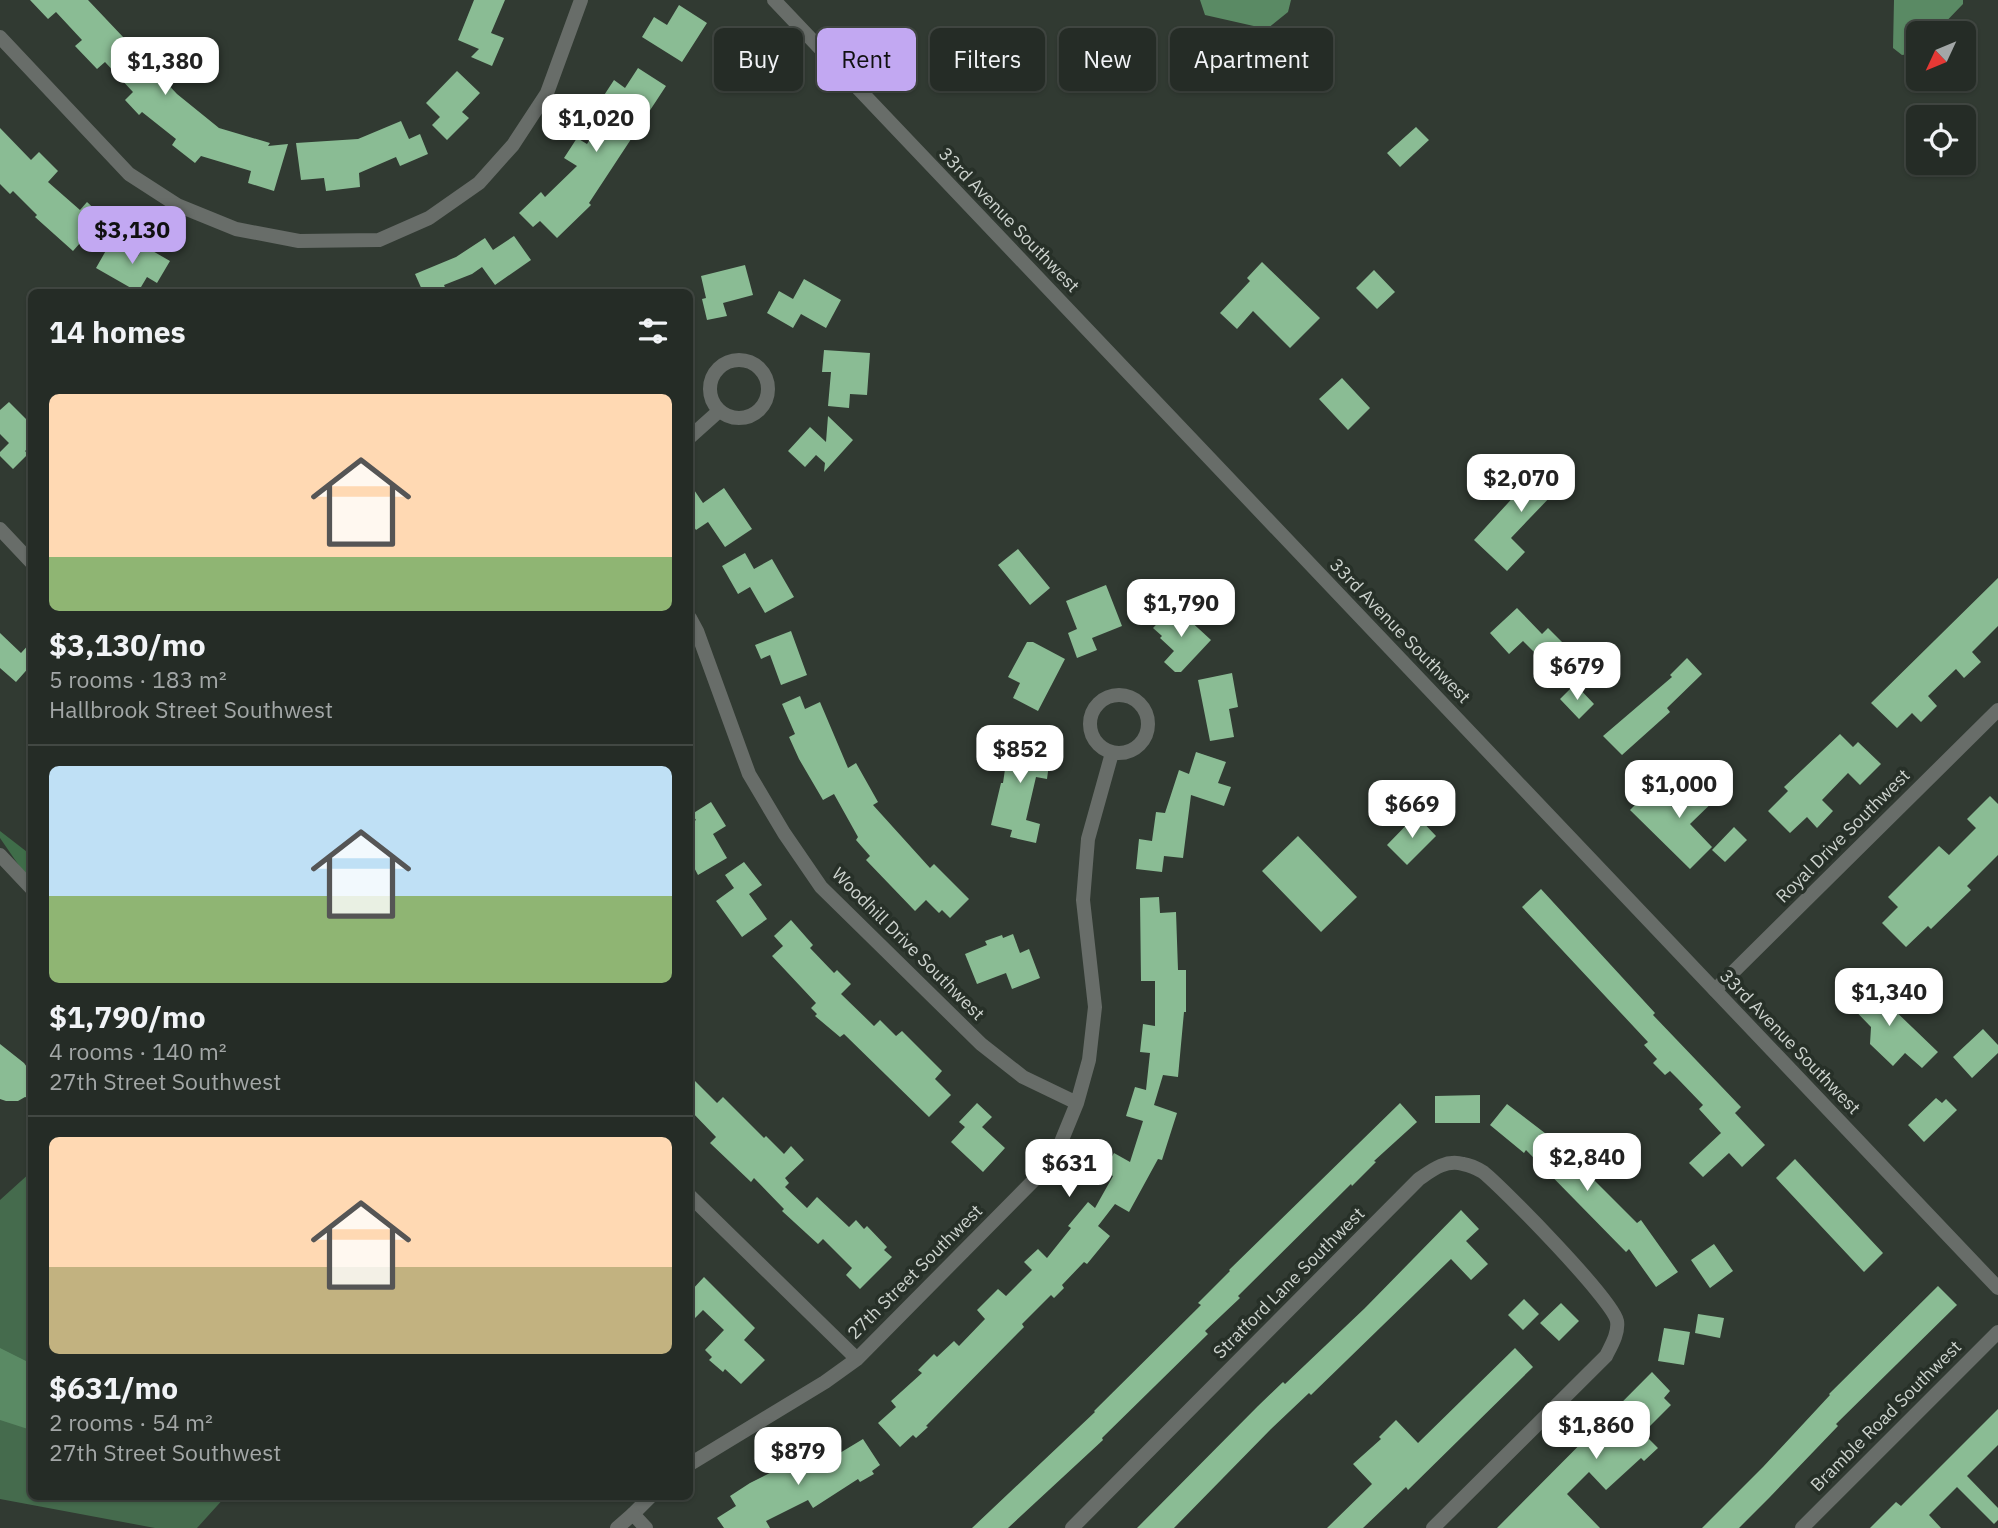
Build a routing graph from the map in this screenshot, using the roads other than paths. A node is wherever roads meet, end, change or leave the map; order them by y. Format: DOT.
graph roads {
  1 [pos="581,0"];
  2 [pos="774,0"];
  3 [pos="0,37"];
  4 [pos="719,411"];
  5 [pos="693,434"];
  6 [pos="0,529"];
  7 [pos="28,559"];
  8 [pos="693,624"];
  9 [pos="1998,710"];
  10 [pos="1112,753"];
  11 [pos="0,855"];
  12 [pos="28,885"];
  13 [pos="1715,990"];
  14 [pos="1077,1103"];
  15 [pos="693,1199"];
  16 [pos="1998,1288"];
  17 [pos="1998,1332"];
  18 [pos="857,1359"];
  19 [pos="693,1462"];
  20 [pos="646,1500"];
  21 [pos="633,1514"];
  22 [pos="617,1528"];
  23 [pos="646,1528"];
  24 [pos="1072,1528"];
  25 [pos="1433,1528"];
  26 [pos="1802,1528"];
  1 -- 3 [label="street"];
  2 -- 13 [label="street, 33rd Avenue Southwest"];
  4 -- 4 [label="street"];
  4 -- 5 [label="street"];
  6 -- 7 [label="street"];
  8 -- 14 [label="street, Woodhill Drive Southwest"];
  9 -- 13 [label="street, Royal Drive Southwest"];
  10 -- 10 [label="street"];
  10 -- 14 [label="street, 27th Street Southwest"];
  11 -- 12 [label="street"];
  13 -- 16 [label="street, 33rd Avenue Southwest"];
  14 -- 18 [label="street, 27th Street Southwest"];
  15 -- 18 [label="street"];
  17 -- 26 [label="street, Bramble Road Southwest"];
  18 -- 19 [label="street, 27th Street Southwest"];
  20 -- 21 [label="street"];
  21 -- 22 [label="street"];
  21 -- 23 [label="street"];
  24 -- 25 [label="street, Stratford Lane Southwest"];
}
